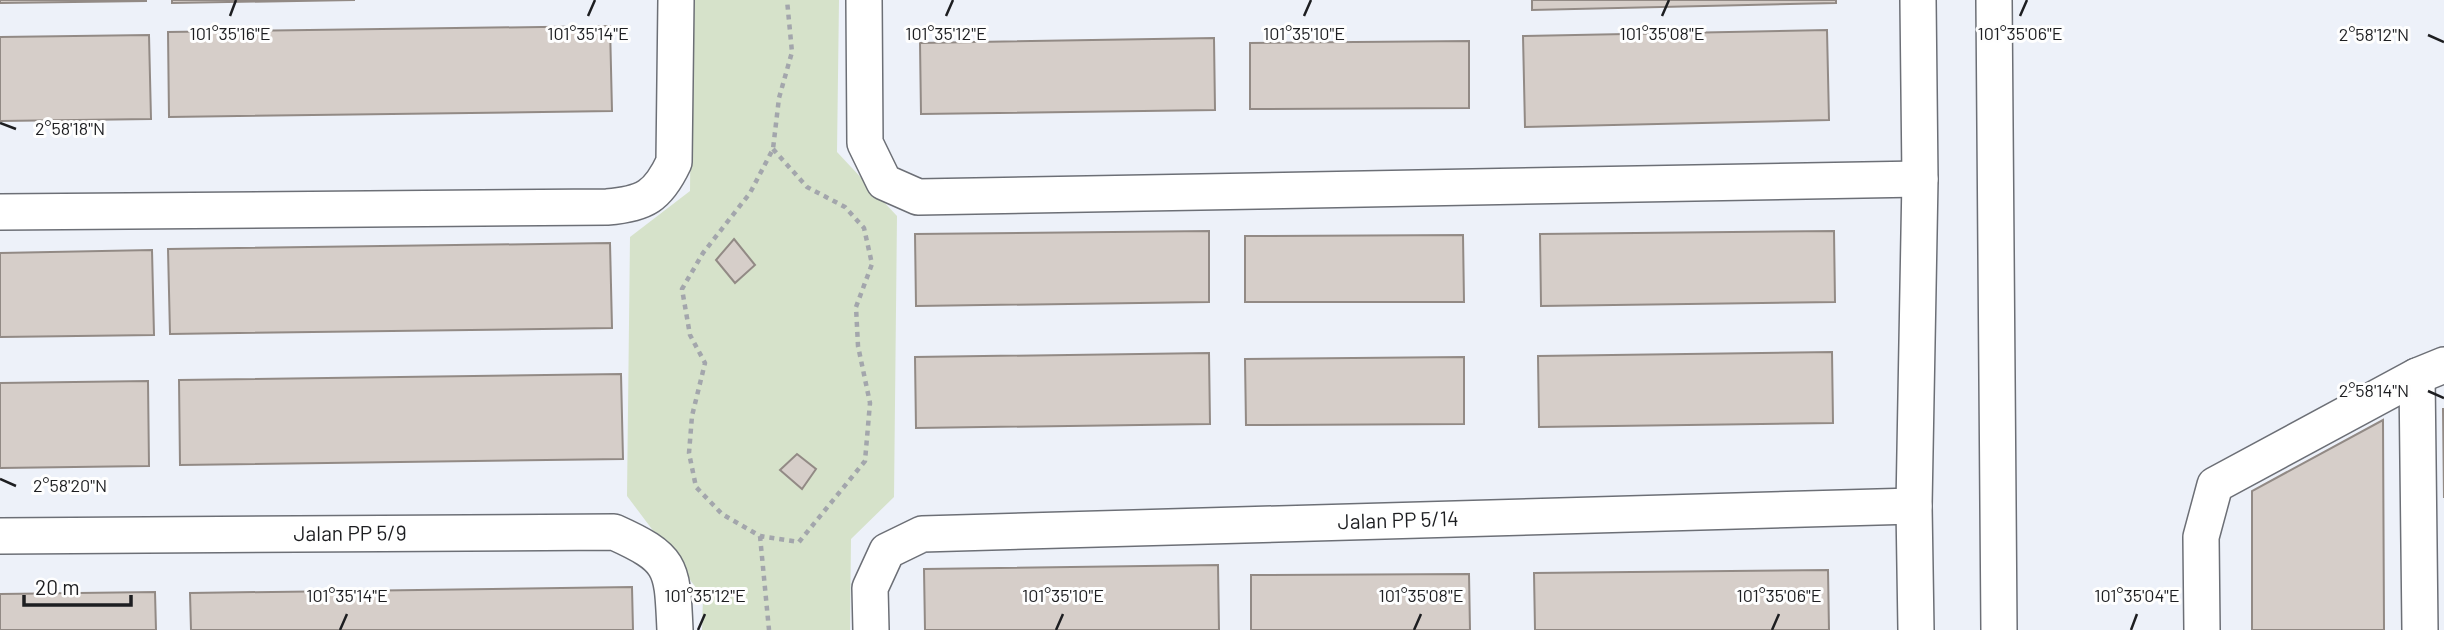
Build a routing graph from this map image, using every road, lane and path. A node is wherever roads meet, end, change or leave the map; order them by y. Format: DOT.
graph roads {
  1 [pos="676,0"];
  2 [pos="787,0"];
  3 [pos="864,0"];
  4 [pos="1918,0"];
  5 [pos="1994,0"];
  6 [pos="773,149"];
  7 [pos="1920,179"];
  8 [pos="0,212"];
  9 [pos="2431,370"];
  10 [pos="1914,506"];
  11 [pos="0,536"];
  12 [pos="760,536"];
  13 [pos="675,630"];
  14 [pos="769,630"];
  15 [pos="871,630"];
  16 [pos="1916,630"];
  17 [pos="1999,630"];
  18 [pos="2202,630"];
  19 [pos="2420,630"];
  1 -- 8 [label="street"];
  2 -- 6 [label="path"];
  3 -- 7 [label="street"];
  4 -- 7 [label="street"];
  5 -- 17 [label="street"];
  6 -- 12 [label="path"];
  6 -- 12 [label="path"];
  7 -- 10 [label="street"];
  9 -- 18 [label="street"];
  9 -- 19 [label="street"];
  10 -- 15 [label="street, Jalan PP 5/14"];
  10 -- 16 [label="street"];
  11 -- 13 [label="street, Jalan PP 5/9"];
  12 -- 14 [label="path"];
}
